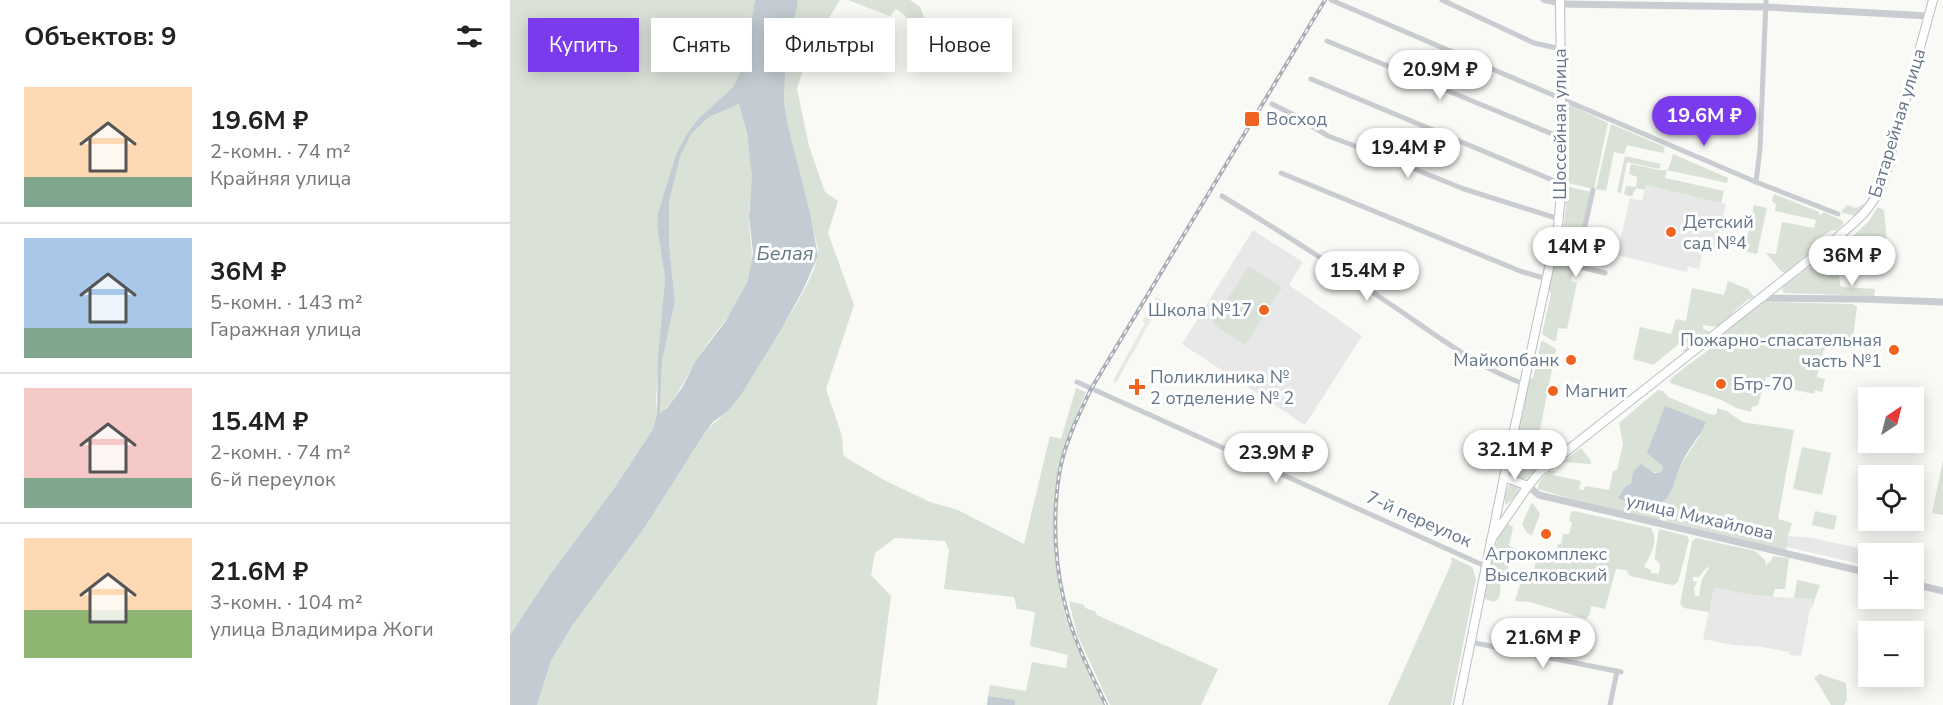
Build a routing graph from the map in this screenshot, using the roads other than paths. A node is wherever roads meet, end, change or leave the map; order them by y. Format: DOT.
graph roads {
  1 [pos="1331,0"];
  2 [pos="1442,0"];
  3 [pos="1543,0"];
  4 [pos="1933,0"];
  5 [pos="1560,2"];
  6 [pos="1766,3"];
  7 [pos="1929,16"];
  8 [pos="1327,42"];
  9 [pos="1561,49"];
  10 [pos="1311,79"];
  11 [pos="1562,99"];
  12 [pos="1272,104"];
  13 [pos="1562,138"];
  14 [pos="1281,172"];
  15 [pos="1756,182"];
  16 [pos="1562,184"];
  17 [pos="1593,190"];
  18 [pos="1222,196"];
  19 [pos="1838,214"];
  20 [pos="1559,219"];
  21 [pos="1551,260"];
  22 [pos="1576,266"];
  23 [pos="1605,273"];
  24 [pos="1547,279"];
  25 [pos="1761,298"];
  26 [pos="1943,302"];
  27 [pos="1077,382"];
  28 [pos="1524,384"];
  29 [pos="1512,439"];
  30 [pos="1570,449"];
  31 [pos="1504,477"];
  32 [pos="1528,486"];
  33 [pos="1491,540"];
  34 [pos="1485,566"];
  35 [pos="1858,570"];
  36 [pos="1924,586"];
  37 [pos="1943,591"];
  38 [pos="1470,642"];
  39 [pos="1458,705"];
  40 [pos="1610,705"];
  1 -- 11 [label="street"];
  2 -- 9 [label="street"];
  3 -- 5 [label="street"];
  4 -- 7 [label="main road, Батарейная улица"];
  5 -- 6 [label="street"];
  5 -- 9 [label="main road, Шоссейная улица"];
  6 -- 7 [label="street"];
  6 -- 15 [label="street"];
  7 -- 25 [label="main road, Батарейная улица"];
  8 -- 13 [label="street"];
  9 -- 11 [label="main road, Шоссейная улица"];
  10 -- 16 [label="street"];
  11 -- 13 [label="main road, Шоссейная улица"];
  11 -- 15 [label="street"];
  12 -- 20 [label="street"];
  13 -- 16 [label="main road, Шоссейная улица"];
  14 -- 24 [label="street"];
  15 -- 19 [label="street"];
  16 -- 20 [label="main road, Шоссейная улица"];
  17 -- 22 [label="street"];
  18 -- 28 [label="street"];
  20 -- 21 [label="main road, Шоссейная улица"];
  21 -- 22 [label="street"];
  21 -- 24 [label="main road, Шоссейная улица"];
  22 -- 23 [label="street"];
  24 -- 28 [label="main road, Шоссейная улица"];
  25 -- 26 [label="street"];
  25 -- 30 [label="main road, Батарейная улица"];
  27 -- 34 [label="street, 7-й переулок"];
  28 -- 29 [label="main road, Шоссейная улица"];
  29 -- 30 [label="street"];
  29 -- 31 [label="main road, Шоссейная улица"];
  30 -- 32 [label="main road, Батарейная улица"];
  31 -- 32 [label="main road"];
  31 -- 33 [label="main road, Шоссейная улица"];
  32 -- 33 [label="main road, Батарейная улица"];
  32 -- 35 [label="street, улица Михайлова"];
  33 -- 34 [label="main road, Шоссейная улица"];
  34 -- 38 [label="main road, Шоссейная улица"];
  36 -- 37 [label="street"];
  38 -- 39 [label="main road, Шоссейная улица"];
  38 -- 40 [label="street"];
}
